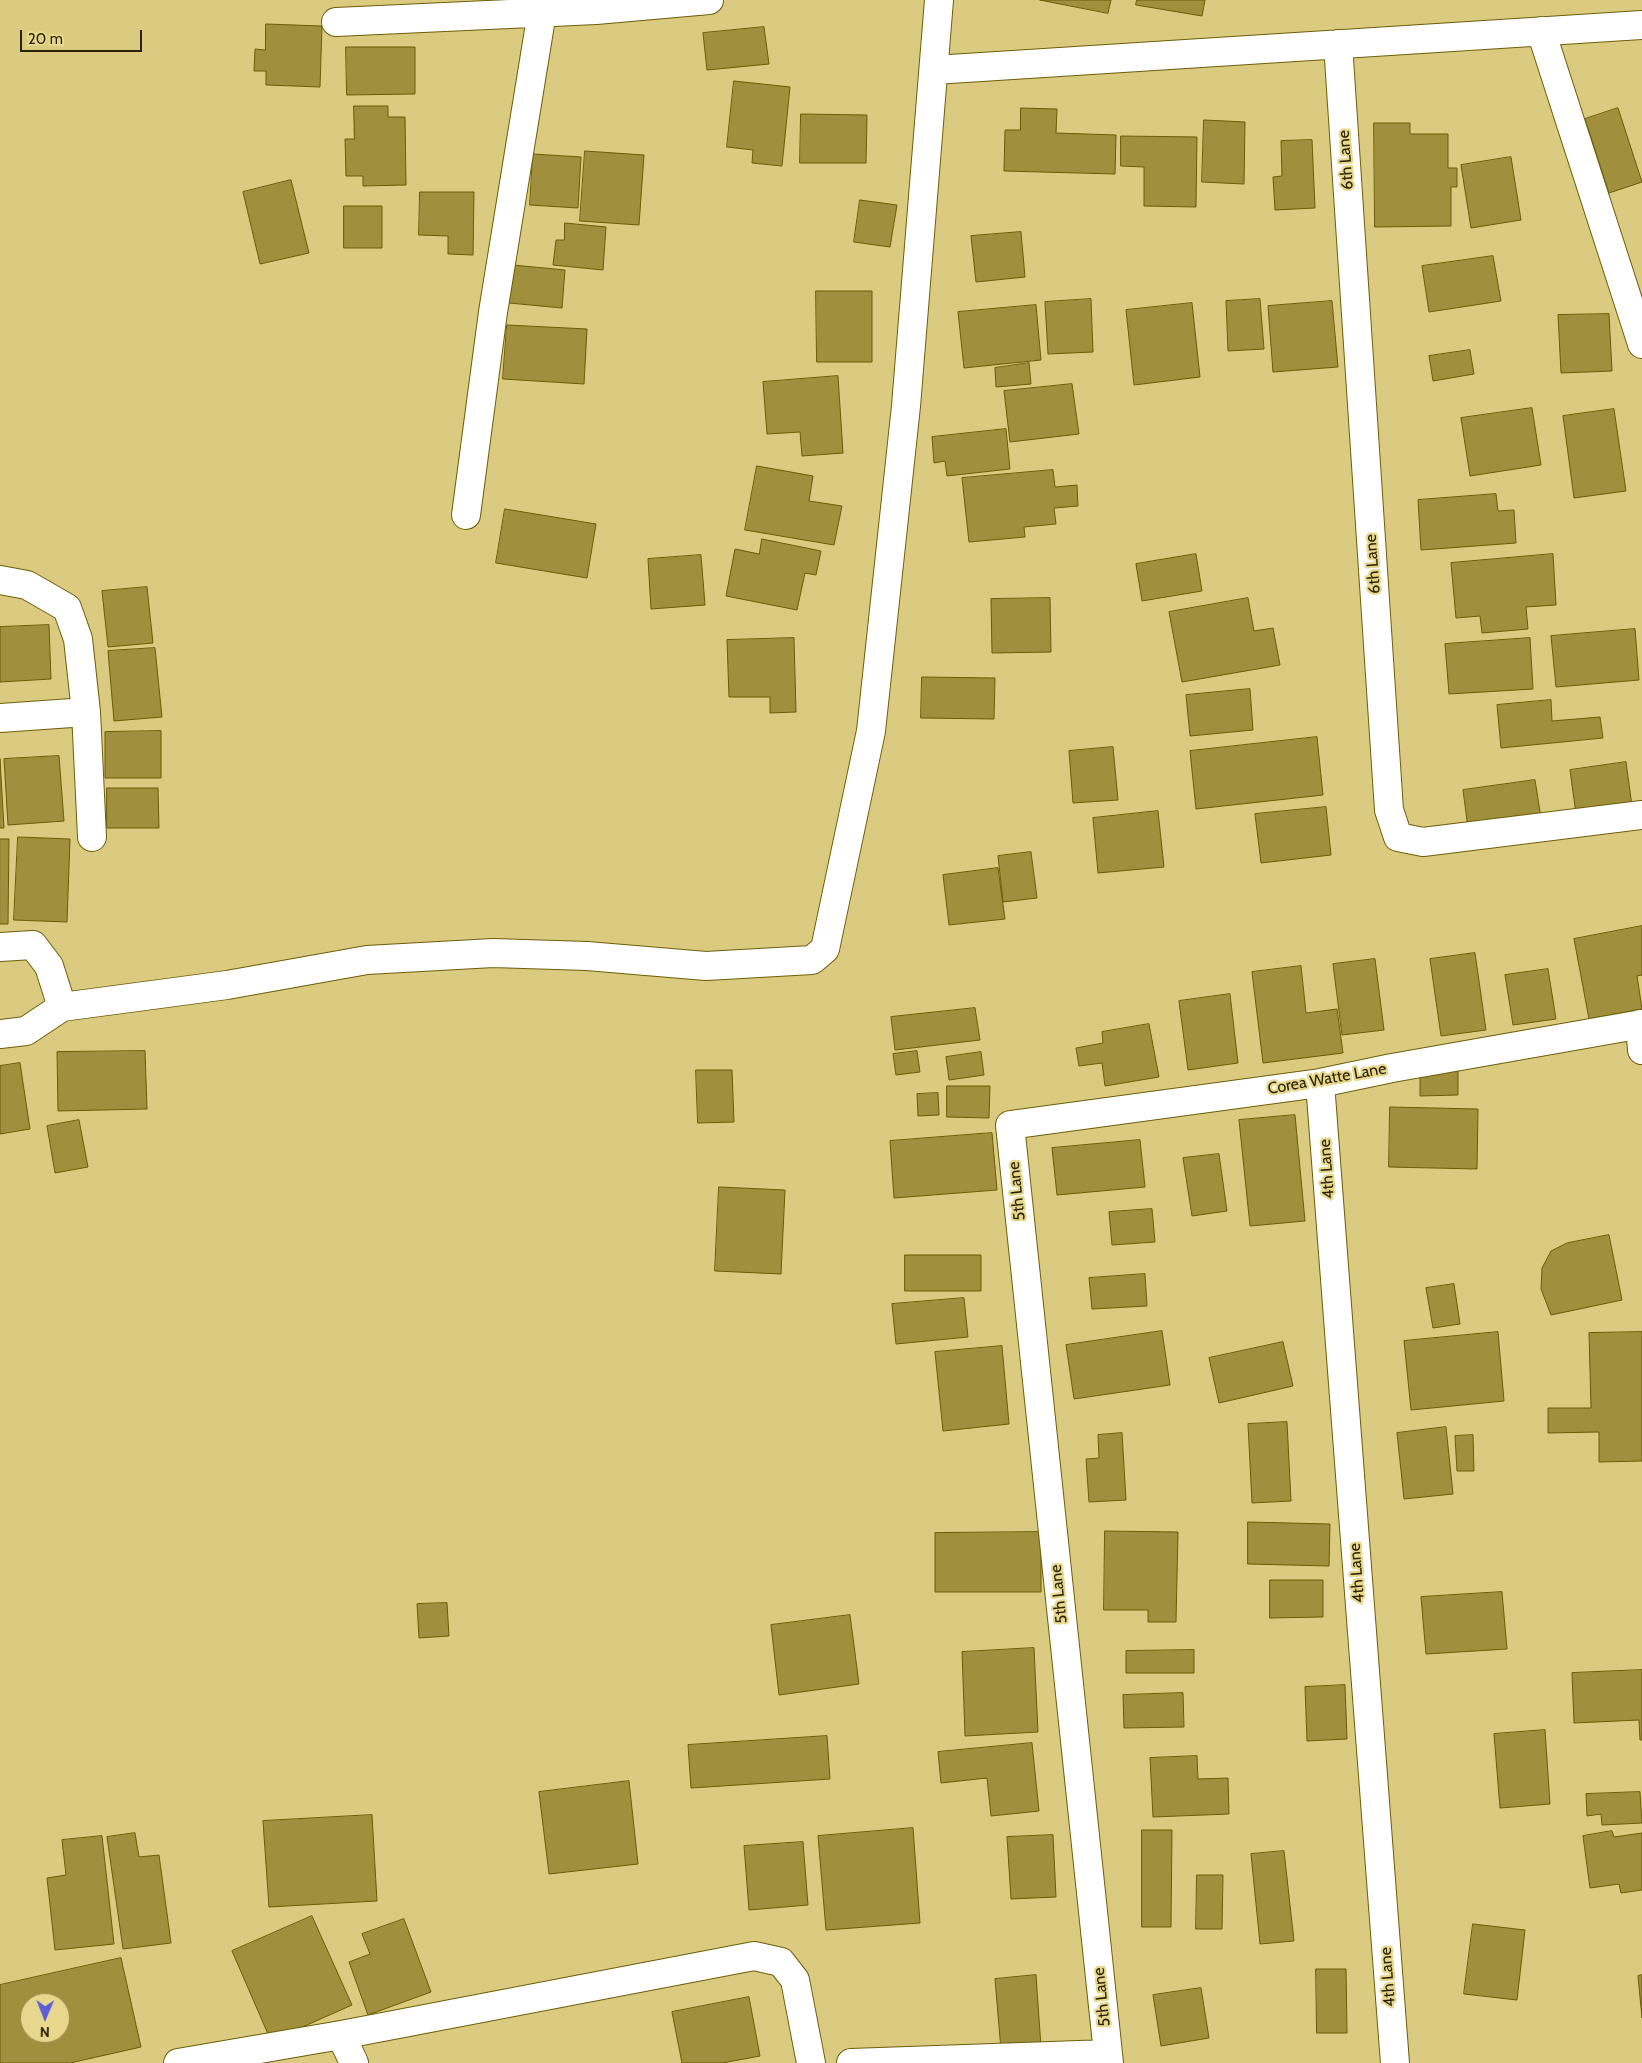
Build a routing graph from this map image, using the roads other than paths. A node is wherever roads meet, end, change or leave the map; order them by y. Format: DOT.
graph roads {
  1 [pos="709,0"];
  2 [pos="939,0"];
  3 [pos="542,12"];
  4 [pos="336,22"];
  5 [pos="1642,25"];
  6 [pos="1541,31"];
  7 [pos="1338,44"];
  8 [pos="934,70"];
  9 [pos="1642,344"];
  10 [pos="466,516"];
  11 [pos="0,580"];
  12 [pos="86,712"];
  13 [pos="0,718"];
  14 [pos="1642,815"];
  15 [pos="92,837"];
  16 [pos="0,947"];
  17 [pos="62,1007"];
  18 [pos="1641,1033"];
  19 [pos="0,1034"];
  20 [pos="1320,1083"];
  21 [pos="1010,1125"];
  22 [pos="341,2035"];
  23 [pos="1108,2058"];
  24 [pos="178,2063"];
  25 [pos="354,2063"];
  26 [pos="811,2063"];
  27 [pos="851,2063"];
  28 [pos="1395,2063"];
  1 -- 3 [label="street"];
  2 -- 8 [label="street"];
  3 -- 4 [label="street"];
  3 -- 10 [label="street"];
  5 -- 6 [label="street"];
  6 -- 7 [label="street"];
  6 -- 9 [label="street"];
  7 -- 8 [label="street"];
  7 -- 14 [label="street, 6th Lane"];
  8 -- 17 [label="street"];
  11 -- 12 [label="street"];
  12 -- 13 [label="street"];
  12 -- 15 [label="street"];
  16 -- 17 [label="street"];
  17 -- 19 [label="street"];
  18 -- 20 [label="street, Corea Watte Lane"];
  20 -- 21 [label="street, Corea Watte Lane"];
  20 -- 28 [label="street, 4th Lane"];
  21 -- 23 [label="street, 5th Lane"];
  22 -- 24 [label="street"];
  22 -- 25 [label="street"];
  22 -- 26 [label="street"];
  23 -- 27 [label="street"];
}
